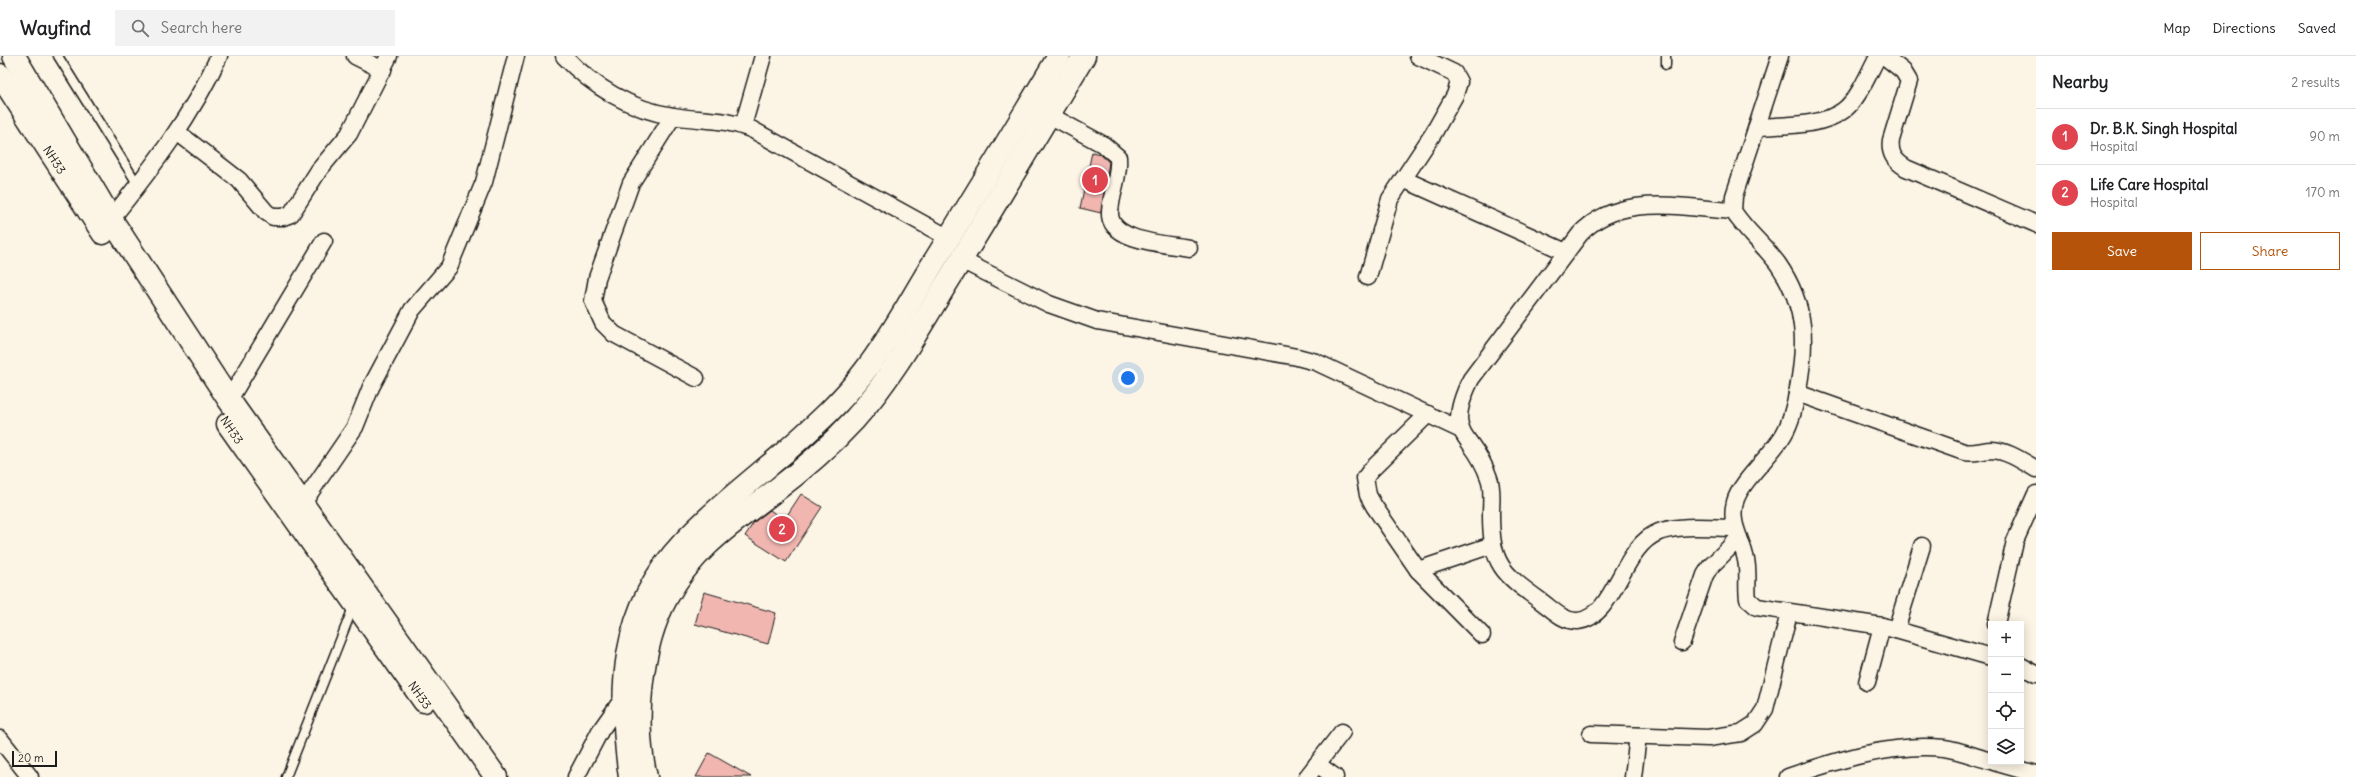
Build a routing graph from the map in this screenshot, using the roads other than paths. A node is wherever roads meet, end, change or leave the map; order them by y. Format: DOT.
graph roads {
  1 [pos="14,56"];
  2 [pos="58,56"];
  3 [pos="219,56"];
  4 [pos="355,56"];
  5 [pos="516,56"];
  6 [pos="564,56"];
  7 [pos="763,56"];
  8 [pos="1059,56"];
  9 [pos="1084,56"];
  10 [pos="1418,56"];
  11 [pos="1666,56"];
  12 [pos="1780,56"];
  13 [pos="1878,56"];
  14 [pos="1884,56"];
  15 [pos="386,63"];
  16 [pos="1666,65"];
  17 [pos="0,74"];
  18 [pos="1048,115"];
  19 [pos="673,116"];
  20 [pos="743,126"];
  21 [pos="1757,127"];
  22 [pos="177,132"];
  23 [pos="1404,179"];
  24 [pos="138,185"];
  25 [pos="1733,211"];
  26 [pos="111,219"];
  27 [pos="2036,224"];
  28 [pos="949,238"];
  29 [pos="324,241"];
  30 [pos="1190,248"];
  31 [pos="1566,252"];
  32 [pos="961,260"];
  33 [pos="1368,277"];
  34 [pos="696,378"];
  35 [pos="1797,393"];
  36 [pos="229,400"];
  37 [pos="1428,414"];
  38 [pos="1461,430"];
  39 [pos="2036,469"];
  40 [pos="2036,494"];
  41 [pos="303,503"];
  42 [pos="1737,533"];
  43 [pos="1492,545"];
  44 [pos="1922,546"];
  45 [pos="1418,570"];
  46 [pos="355,603"];
  47 [pos="1789,613"];
  48 [pos="1997,621"];
  49 [pos="1889,628"];
  50 [pos="1482,634"];
  51 [pos="1682,642"];
  52 [pos="1988,653"];
  53 [pos="2024,668"];
  54 [pos="2036,674"];
  55 [pos="1867,682"];
  56 [pos="624,697"];
  57 [pos="1342,732"];
  58 [pos="1591,734"];
  59 [pos="1638,736"];
  60 [pos="0,739"];
  61 [pos="1988,760"];
  62 [pos="1317,764"];
  63 [pos="2004,765"];
  64 [pos="2036,774"];
  65 [pos="644,776"];
  66 [pos="30,777"];
  67 [pos="286,777"];
  68 [pos="478,777"];
  69 [pos="496,777"];
  70 [pos="576,777"];
  71 [pos="1307,777"];
  72 [pos="1335,777"];
  73 [pos="1633,777"];
  74 [pos="1788,777"];
  1 -- 26 [label="main road"];
  2 -- 24 [label="lane"];
  3 -- 22 [label="street"];
  4 -- 15 [label="street"];
  5 -- 41 [label="street"];
  6 -- 19 [label="street"];
  7 -- 20 [label="street"];
  8 -- 28 [label="main road"];
  9 -- 18 [label="main road"];
  10 -- 23 [label="street"];
  11 -- 16 [label="lane"];
  12 -- 21 [label="street"];
  13 -- 21 [label="street"];
  14 -- 27 [label="street"];
  15 -- 22 [label="street"];
  17 -- 46 [label="main road, NH33"];
  18 -- 30 [label="street"];
  18 -- 32 [label="main road"];
  19 -- 20 [label="street"];
  19 -- 34 [label="street"];
  20 -- 28 [label="street"];
  21 -- 25 [label="street"];
  22 -- 24 [label="street"];
  23 -- 31 [label="street"];
  23 -- 33 [label="street"];
  24 -- 26 [label="street"];
  25 -- 31 [label="street"];
  25 -- 35 [label="street"];
  26 -- 36 [label="main road"];
  28 -- 56 [label="main road"];
  29 -- 36 [label="street"];
  31 -- 38 [label="street"];
  32 -- 37 [label="street"];
  32 -- 65 [label="main road"];
  35 -- 39 [label="street"];
  35 -- 42 [label="street"];
  36 -- 41 [label="main road"];
  37 -- 38 [label="street"];
  37 -- 45 [label="street"];
  38 -- 43 [label="street"];
  40 -- 48 [label="street"];
  41 -- 69 [label="main road"];
  42 -- 43 [label="street"];
  42 -- 47 [label="street"];
  42 -- 51 [label="street"];
  43 -- 45 [label="street"];
  44 -- 49 [label="street"];
  45 -- 50 [label="street"];
  46 -- 67 [label="lane"];
  46 -- 68 [label="main road, NH33"];
  47 -- 49 [label="street"];
  47 -- 59 [label="street"];
  49 -- 52 [label="street"];
  49 -- 55 [label="street"];
  53 -- 54 [label="street"];
  56 -- 65 [label="main road"];
  56 -- 70 [label="street"];
  57 -- 62 [label="street"];
  58 -- 59 [label="street"];
  59 -- 73 [label="street"];
  60 -- 66 [label="street"];
  61 -- 74 [label="street"];
  62 -- 71 [label="street"];
  62 -- 72 [label="street"];
  63 -- 64 [label="street"];
}
